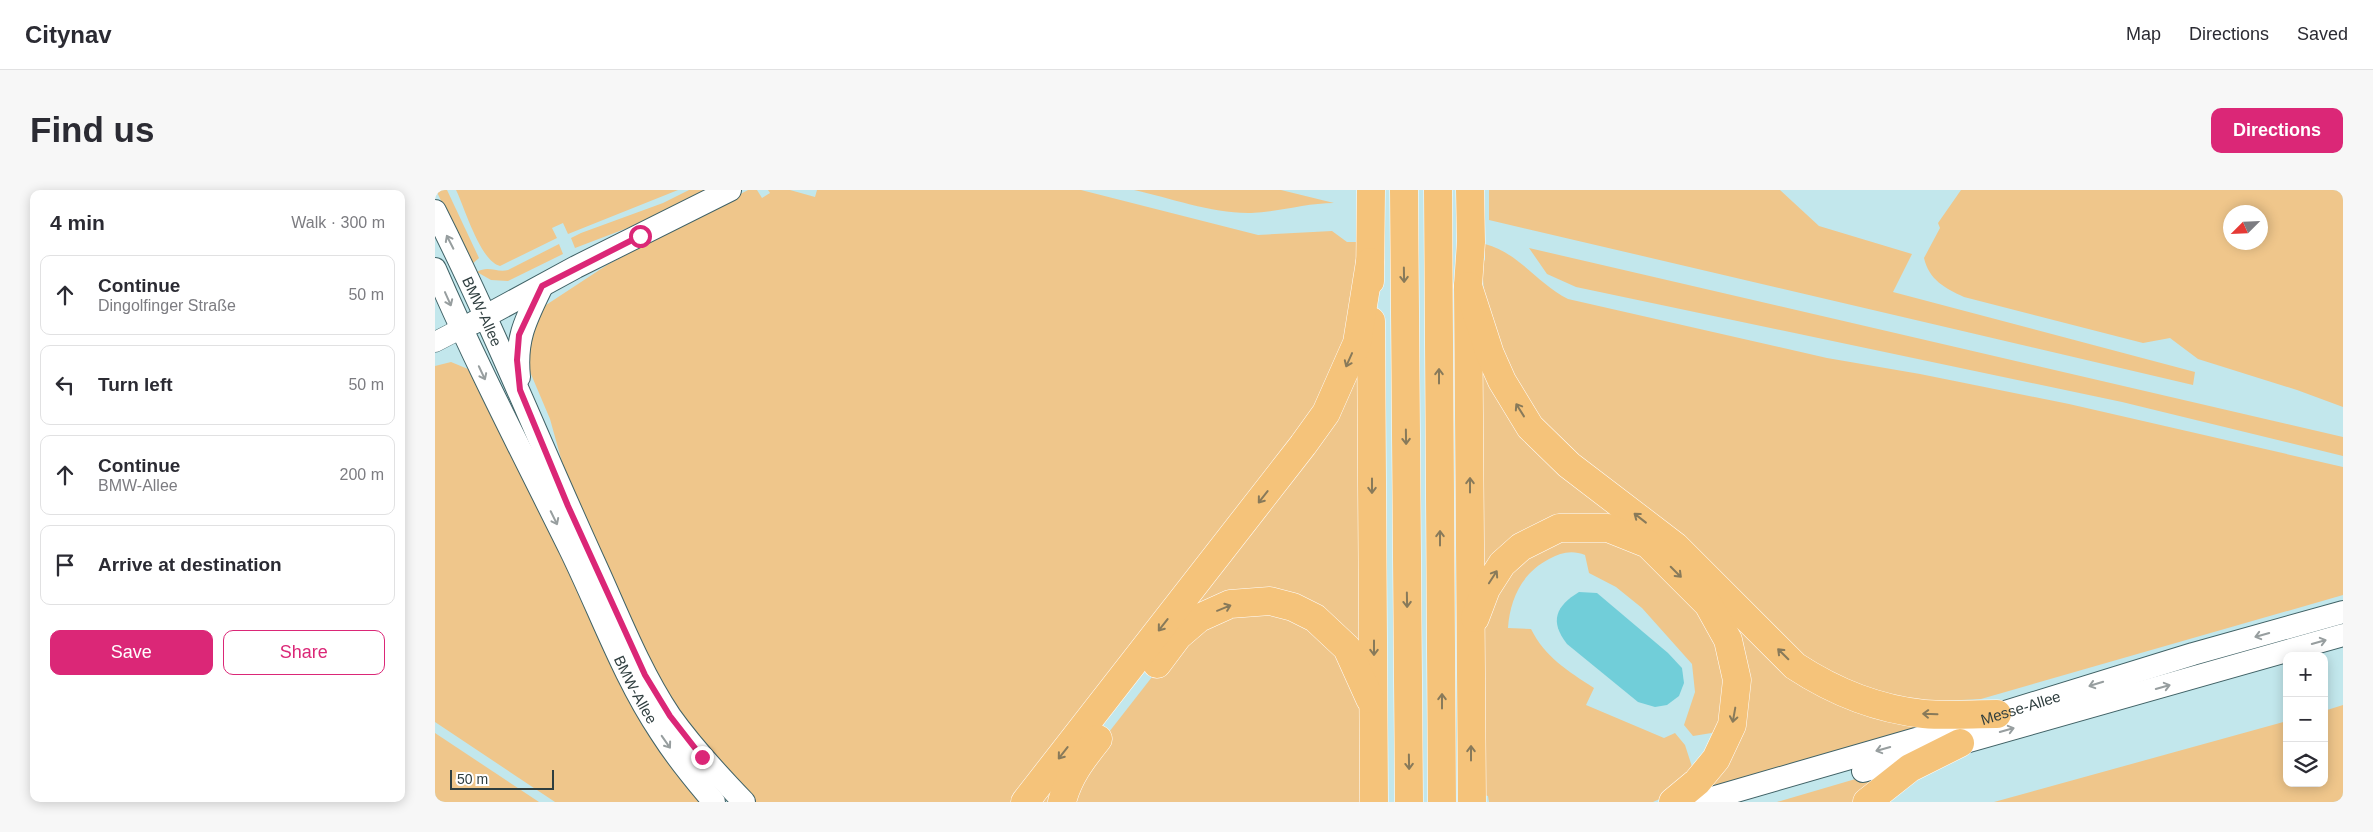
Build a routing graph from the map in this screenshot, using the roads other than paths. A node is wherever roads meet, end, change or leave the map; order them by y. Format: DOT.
graph roads {
  1 [pos="730,190"];
  2 [pos="1371,190"];
  3 [pos="1404,190"];
  4 [pos="1438,194"];
  5 [pos="1470,197"];
  6 [pos="435,211"];
  7 [pos="1370,262"];
  8 [pos="435,269"];
  9 [pos="542,286"];
  10 [pos="1468,286"];
  11 [pos="486,316"];
  12 [pos="462,328"];
  13 [pos="435,342"];
  14 [pos="520,390"];
  15 [pos="2343,612"];
  16 [pos="2343,635"];
  17 [pos="1471,639"];
  18 [pos="1374,707"];
  19 [pos="1997,714"];
  20 [pos="1960,743"];
  21 [pos="714,802"];
  22 [pos="744,802"];
  23 [pos="1025,802"];
  24 [pos="1062,802"];
  25 [pos="1374,802"];
  26 [pos="1409,802"];
  27 [pos="1442,802"];
  28 [pos="1472,802"];
  29 [pos="1673,802"];
  30 [pos="1699,802"];
  31 [pos="1754,802"];
  32 [pos="1867,802"];
  1 -- 9 [label="main road"];
  2 -- 7 [label="highway"];
  3 -- 26 [label="highway, one-way"];
  27 -- 4 [label="highway, one-way"];
  5 -- 10 [label="highway"];
  11 -- 6 [label="main road, BMW-Allee, one-way"];
  7 -- 18 [label="highway, one-way"];
  7 -- 23 [label="highway, one-way"];
  8 -- 12 [label="main road, BMW-Allee, one-way"];
  9 -- 11 [label="main road"];
  9 -- 14 [label="main road"];
  17 -- 10 [label="highway, one-way"];
  19 -- 10 [label="highway, one-way"];
  11 -- 12 [label="main road"];
  11 -- 14 [label="main road, BMW-Allee"];
  12 -- 13 [label="street"];
  12 -- 21 [label="main road, BMW-Allee, one-way"];
  14 -- 22 [label="main road, BMW-Allee"];
  15 -- 19 [label="main road, Messe-Allee, one-way"];
  20 -- 16 [label="main road, Messe-Allee, one-way"];
  28 -- 17 [label="highway, one-way"];
  17 -- 29 [label="highway, one-way"];
  24 -- 18 [label="highway, one-way"];
  18 -- 25 [label="highway"];
  19 -- 30 [label="main road, Messe-Allee, one-way"];
  20 -- 31 [label="main road, Messe-Allee"];
  20 -- 32 [label="highway"];
}
